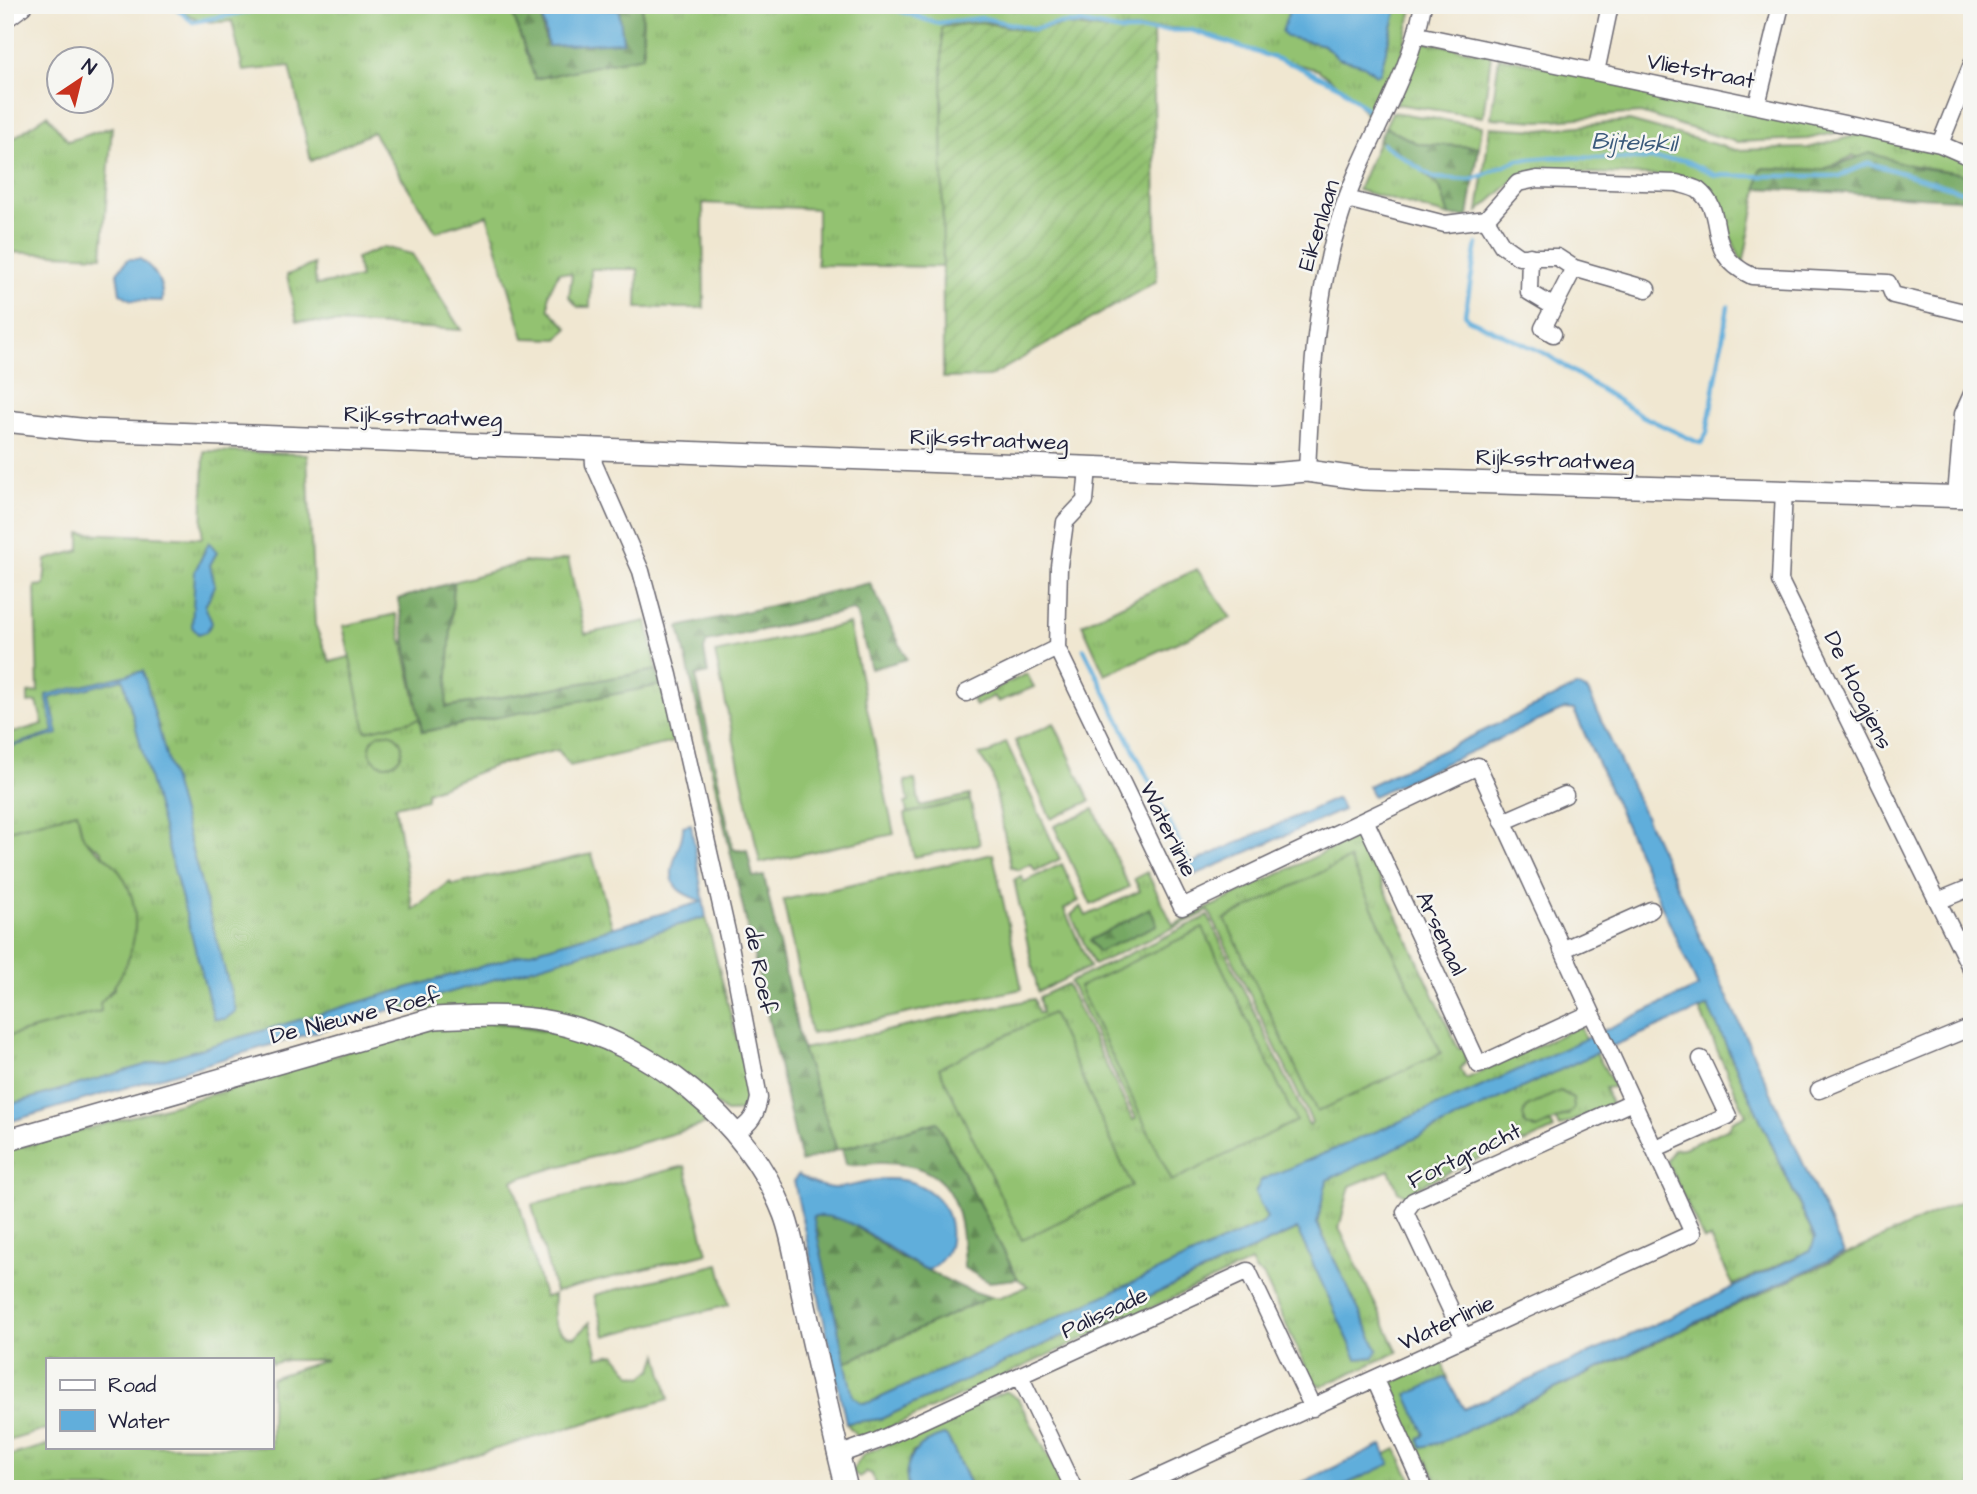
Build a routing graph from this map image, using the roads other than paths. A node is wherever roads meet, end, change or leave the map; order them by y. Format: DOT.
graph roads {
  1 [pos="21,5"];
  2 [pos="1423,5"];
  3 [pos="1611,5"];
  4 [pos="1781,5"];
  5 [pos="5,17"];
  6 [pos="1418,35"];
  7 [pos="1972,64"];
  8 [pos="1596,72"];
  9 [pos="1757,105"];
  10 [pos="1940,144"];
  11 [pos="1972,158"];
  12 [pos="1347,199"];
  13 [pos="1486,219"];
  14 [pos="1531,256"];
  15 [pos="1574,268"];
  16 [pos="1647,289"];
  17 [pos="1554,307"];
  18 [pos="1972,314"];
  19 [pos="1553,334"];
  20 [pos="1972,394"];
  21 [pos="5,421"];
  22 [pos="593,449"];
  23 [pos="1088,468"];
  24 [pos="1307,471"];
  25 [pos="1784,490"];
  26 [pos="1964,497"];
  27 [pos="1056,648"];
  28 [pos="966,693"];
  29 [pos="1565,794"];
  30 [pos="1365,820"];
  31 [pos="1503,822"];
  32 [pos="1972,887"];
  33 [pos="1938,901"];
  34 [pos="1651,910"];
  35 [pos="1562,950"];
  36 [pos="1972,971"];
  37 [pos="1594,1020"];
  38 [pos="1972,1027"];
  39 [pos="1702,1059"];
  40 [pos="1819,1090"];
  41 [pos="1632,1101"];
  42 [pos="736,1132"];
  43 [pos="5,1141"];
  44 [pos="1654,1149"];
  45 [pos="1464,1338"];
  46 [pos="1020,1376"];
  47 [pos="1375,1380"];
  48 [pos="1313,1408"];
  49 [pos="838,1455"];
  50 [pos="847,1489"];
  51 [pos="1074,1489"];
  52 [pos="1133,1489"];
  53 [pos="1424,1489"];
  1 -- 5 [label="street"];
  2 -- 6 [label="street, Eikenlaan"];
  3 -- 8 [label="street"];
  4 -- 9 [label="street"];
  6 -- 8 [label="street, Vlietstraat"];
  6 -- 12 [label="street, Eikenlaan"];
  7 -- 10 [label="street"];
  8 -- 9 [label="street, Vlietstraat"];
  9 -- 10 [label="street, Vlietstraat"];
  10 -- 11 [label="street, Vlietstraat"];
  12 -- 13 [label="street"];
  12 -- 24 [label="street, Eikenlaan"];
  13 -- 14 [label="street"];
  13 -- 18 [label="street"];
  14 -- 15 [label="street"];
  14 -- 17 [label="street"];
  15 -- 16 [label="street"];
  15 -- 17 [label="street"];
  17 -- 19 [label="street"];
  20 -- 26 [label="street"];
  21 -- 22 [label="street, Rijksstraatweg"];
  22 -- 23 [label="street, Rijksstraatweg"];
  22 -- 42 [label="street, de Roef"];
  23 -- 24 [label="street, Rijksstraatweg"];
  23 -- 27 [label="street, Waterlinie"];
  24 -- 25 [label="street, Rijksstraatweg"];
  25 -- 26 [label="street, Rijksstraatweg"];
  25 -- 33 [label="street, De Hoogjens"];
  27 -- 28 [label="street"];
  27 -- 30 [label="street, Waterlinie"];
  29 -- 31 [label="street"];
  30 -- 31 [label="street, Waterlinie"];
  30 -- 37 [label="street, Arsenaal"];
  31 -- 35 [label="street, Waterlinie"];
  32 -- 33 [label="street"];
  33 -- 36 [label="street, De Hoogjens"];
  34 -- 35 [label="street"];
  35 -- 37 [label="street, Waterlinie"];
  37 -- 41 [label="street, Waterlinie"];
  38 -- 40 [label="street"];
  39 -- 44 [label="street"];
  41 -- 44 [label="street, Waterlinie"];
  41 -- 45 [label="street, Fortgracht"];
  42 -- 43 [label="street, De Nieuwe Roef"];
  42 -- 49 [label="street"];
  44 -- 45 [label="street, Waterlinie"];
  45 -- 47 [label="street, Waterlinie"];
  46 -- 48 [label="street, Palissade"];
  46 -- 49 [label="street, Palissade"];
  46 -- 51 [label="street"];
  47 -- 48 [label="street, Waterlinie"];
  47 -- 53 [label="street"];
  48 -- 52 [label="street, Waterlinie"];
  49 -- 50 [label="street"];
}
